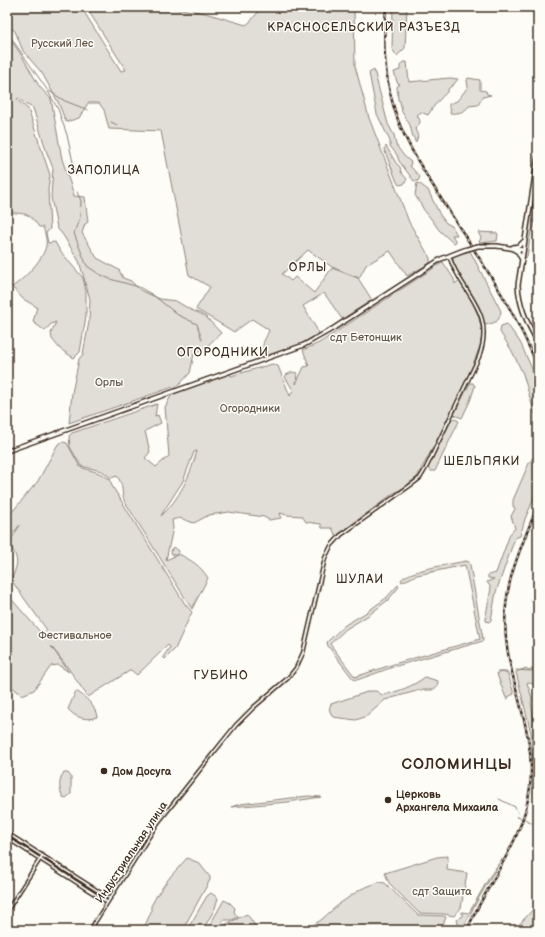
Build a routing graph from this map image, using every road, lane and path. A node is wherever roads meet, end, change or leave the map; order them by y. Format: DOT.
graph roads {
  1 [pos="538,156"];
  2 [pos="524,240"];
  3 [pos="509,247"];
  4 [pos="523,250"];
  5 [pos="448,255"];
  6 [pos="521,259"];
  7 [pos="538,342"];
  8 [pos="7,451"];
  9 [pos="7,833"];
  10 [pos="7,838"];
  11 [pos="42,856"];
  12 [pos="40,860"];
  13 [pos="110,898"];
  14 [pos="107,902"];
  15 [pos="7,911"];
  16 [pos="90,930"];
  1 -- 2 [label="main road"];
  2 -- 3 [label="main road"];
  2 -- 4 [label="main road"];
  3 -- 4 [label="main road"];
  3 -- 5 [label="main road, bridge"];
  3 -- 6 [label="main road"];
  4 -- 6 [label="main road"];
  5 -- 8 [label="main road"];
  5 -- 13 [label="street, Индустриальная улица"];
  6 -- 7 [label="main road"];
  9 -- 11 [label="street"];
  10 -- 12 [label="street"];
  11 -- 12 [label="street"];
  11 -- 13 [label="street"];
  12 -- 14 [label="street"];
  12 -- 15 [label="street"];
  13 -- 14 [label="street, Индустриальная улица"];
  14 -- 16 [label="street, Индустриальная улица"];
}
